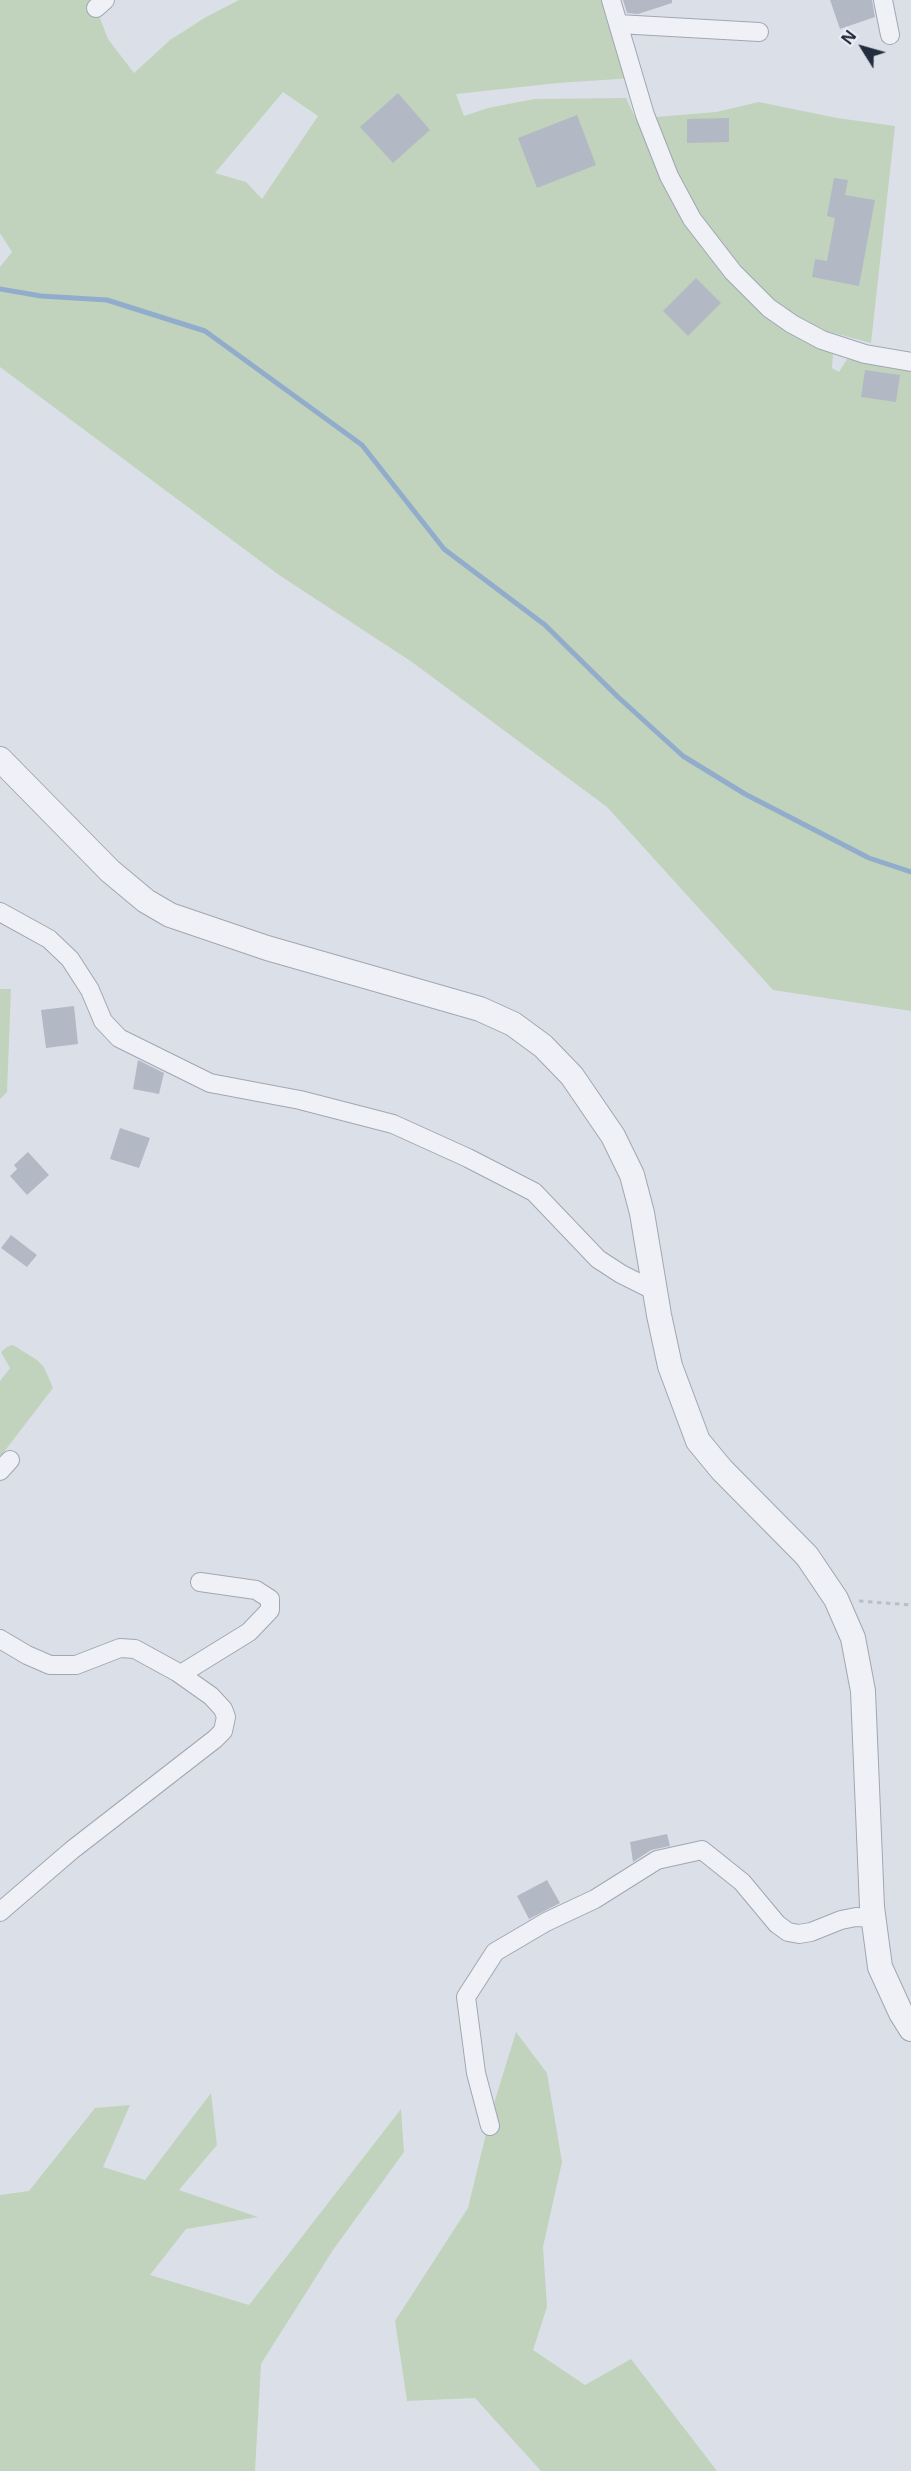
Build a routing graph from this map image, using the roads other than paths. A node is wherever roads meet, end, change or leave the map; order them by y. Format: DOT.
graph roads {
  1 [pos="610,0"];
  2 [pos="883,0"];
  3 [pos="618,24"];
  4 [pos="759,32"];
  5 [pos="890,35"];
  6 [pos="911,362"];
  7 [pos="0,759"];
  8 [pos="0,912"];
  9 [pos="655,1291"];
  10 [pos="200,1582"];
  11 [pos="0,1639"];
  12 [pos="181,1674"];
  13 [pos="0,1912"];
  14 [pos="874,1918"];
  15 [pos="911,2029"];
  16 [pos="490,2126"];
  1 -- 3 [label="street"];
  2 -- 5 [label="street"];
  3 -- 4 [label="street"];
  3 -- 6 [label="street"];
  7 -- 9 [label="street"];
  8 -- 9 [label="street"];
  9 -- 14 [label="street"];
  10 -- 12 [label="street"];
  11 -- 12 [label="street"];
  12 -- 13 [label="street"];
  14 -- 15 [label="street"];
  14 -- 16 [label="street"];
}
